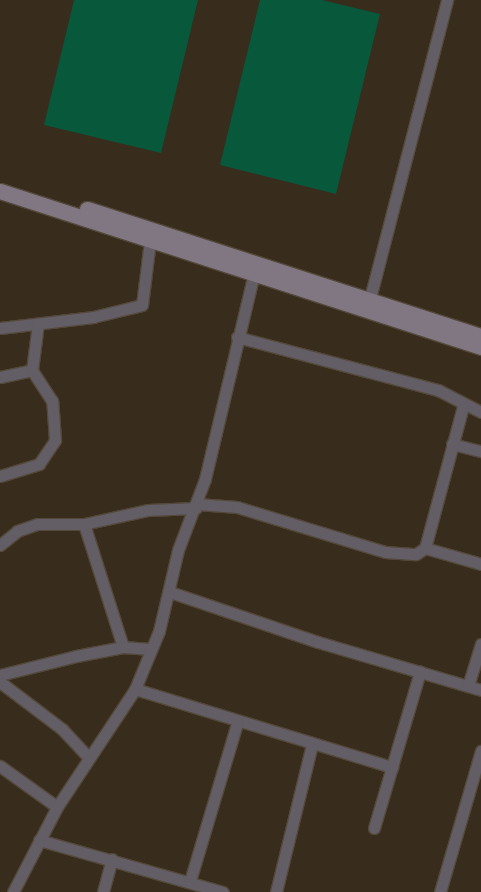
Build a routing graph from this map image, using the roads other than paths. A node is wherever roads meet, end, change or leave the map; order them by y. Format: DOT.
graph roads {
  1 [pos="447,0"];
  2 [pos="0,180"];
  3 [pos="0,191"];
  4 [pos="150,241"];
  5 [pos="253,277"];
  6 [pos="369,302"];
  7 [pos="38,324"];
  8 [pos="0,328"];
  9 [pos="481,336"];
  10 [pos="237,337"];
  11 [pos="481,347"];
  12 [pos="32,370"];
  13 [pos="0,377"];
  14 [pos="463,406"];
  15 [pos="481,412"];
  16 [pos="452,444"];
  17 [pos="481,451"];
  18 [pos="0,476"];
  19 [pos="196,506"];
  20 [pos="84,524"];
  21 [pos="0,545"];
  22 [pos="425,548"];
  23 [pos="481,564"];
  24 [pos="170,592"];
  25 [pos="481,644"];
  26 [pos="123,648"];
  27 [pos="151,649"];
  28 [pos="420,672"];
  29 [pos="0,675"];
  30 [pos="0,682"];
  31 [pos="468,686"];
  32 [pos="135,689"];
  33 [pos="481,690"];
  34 [pos="237,723"];
  35 [pos="312,744"];
  36 [pos="481,751"];
  37 [pos="88,756"];
  38 [pos="0,766"];
  39 [pos="392,767"];
  40 [pos="470,787"];
  41 [pos="481,791"];
  42 [pos="57,807"];
  43 [pos="374,828"];
  44 [pos="39,840"];
  45 [pos="112,860"];
  46 [pos="190,881"];
  47 [pos="13,892"];
  48 [pos="103,892"];
  49 [pos="223,892"];
  50 [pos="276,892"];
  51 [pos="440,892"];
  1 -- 6 [label="street"];
  2 -- 6 [label="street"];
  3 -- 4 [label="street"];
  4 -- 5 [label="street"];
  4 -- 7 [label="street"];
  5 -- 10 [label="street"];
  5 -- 11 [label="street"];
  6 -- 9 [label="street"];
  7 -- 8 [label="street"];
  7 -- 12 [label="street"];
  10 -- 14 [label="street"];
  10 -- 19 [label="street"];
  12 -- 13 [label="street"];
  12 -- 18 [label="street"];
  14 -- 15 [label="street"];
  14 -- 16 [label="street"];
  16 -- 17 [label="street"];
  16 -- 22 [label="street"];
  19 -- 20 [label="street"];
  19 -- 22 [label="street"];
  19 -- 24 [label="street"];
  20 -- 21 [label="street"];
  20 -- 26 [label="street"];
  22 -- 23 [label="street"];
  24 -- 27 [label="street"];
  24 -- 28 [label="street"];
  25 -- 31 [label="street"];
  26 -- 27 [label="street"];
  26 -- 29 [label="street"];
  27 -- 32 [label="street"];
  28 -- 31 [label="street"];
  28 -- 39 [label="street"];
  30 -- 37 [label="street"];
  31 -- 33 [label="street"];
  32 -- 34 [label="street"];
  32 -- 37 [label="street"];
  34 -- 35 [label="street"];
  34 -- 46 [label="street"];
  35 -- 39 [label="street"];
  35 -- 50 [label="street"];
  36 -- 40 [label="street"];
  37 -- 42 [label="street"];
  38 -- 42 [label="street"];
  39 -- 43 [label="street"];
  40 -- 41 [label="street"];
  40 -- 51 [label="street"];
  42 -- 44 [label="street"];
  44 -- 45 [label="street"];
  44 -- 47 [label="street"];
  45 -- 46 [label="street"];
  45 -- 48 [label="street"];
  46 -- 49 [label="street"];
}
